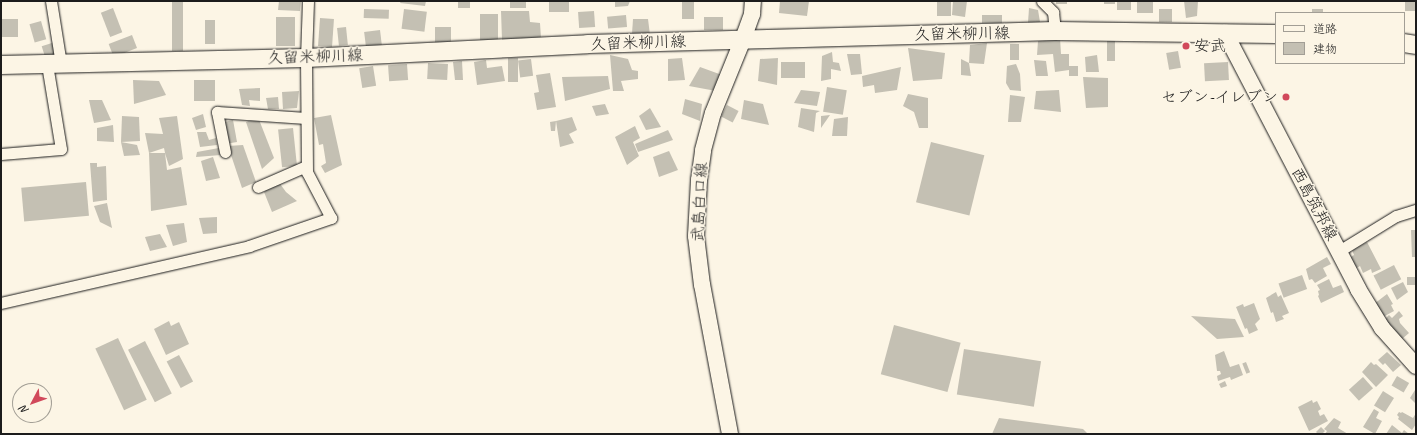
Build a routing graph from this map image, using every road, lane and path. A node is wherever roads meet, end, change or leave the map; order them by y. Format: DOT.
graph roads {
  1 [pos="51,1"];
  2 [pos="308,1"];
  3 [pos="754,1"];
  4 [pos="1042,1"];
  5 [pos="1055,32"];
  6 [pos="1224,33"];
  7 [pos="1275,34"];
  8 [pos="743,39"];
  9 [pos="1405,43"];
  10 [pos="1416,45"];
  11 [pos="306,58"];
  12 [pos="54,64"];
  13 [pos="1,65"];
  14 [pos="306,118"];
  15 [pos="225,152"];
  16 [pos="1,154"];
  17 [pos="306,166"];
  18 [pos="258,187"];
  19 [pos="1416,210"];
  20 [pos="1339,251"];
  21 [pos="1,303"];
  22 [pos="1416,366"];
  23 [pos="730,434"];
  1 -- 12 [label="street"];
  2 -- 11 [label="street"];
  3 -- 8 [label="main road, 武島白口線"];
  4 -- 5 [label="street"];
  5 -- 6 [label="main road, 久留米柳川線"];
  5 -- 8 [label="main road, 久留米柳川線"];
  6 -- 7 [label="main road, 久留米柳川線"];
  6 -- 20 [label="main road, 西島筑邦線"];
  8 -- 11 [label="main road, 久留米柳川線"];
  8 -- 23 [label="main road, 武島白口線"];
  9 -- 10 [label="main road"];
  11 -- 12 [label="main road, 久留米柳川線"];
  11 -- 14 [label="street"];
  12 -- 13 [label="main road, 久留米柳川線"];
  12 -- 16 [label="street"];
  14 -- 15 [label="street"];
  14 -- 17 [label="street"];
  17 -- 18 [label="street"];
  17 -- 21 [label="street"];
  19 -- 20 [label="street"];
  20 -- 22 [label="main road, 西島筑邦線"];
}
